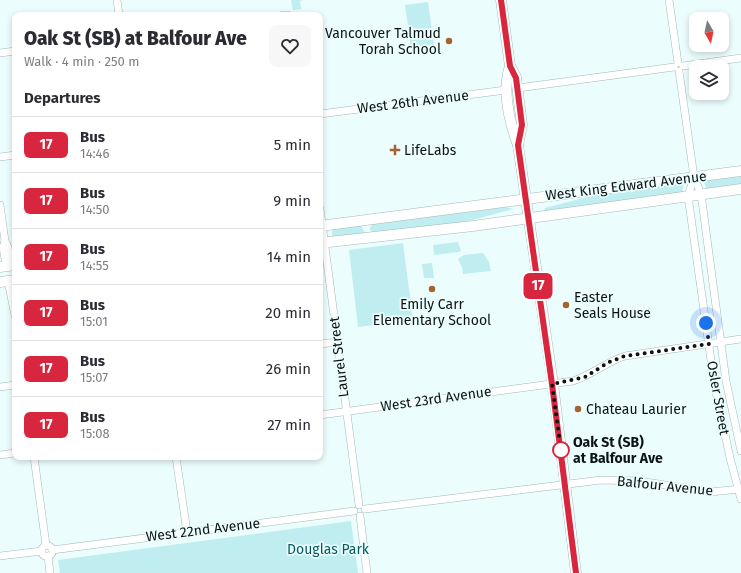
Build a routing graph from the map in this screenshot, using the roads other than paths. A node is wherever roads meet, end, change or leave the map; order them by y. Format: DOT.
graph roads {
  1 [pos="117,0"];
  2 [pos="501,0"];
  3 [pos="669,0"];
  4 [pos="119,12"];
  5 [pos="12,51"];
  6 [pos="0,53"];
  7 [pos="741,58"];
  8 [pos="510,66"];
  9 [pos="678,67"];
  10 [pos="518,88"];
  11 [pos="506,90"];
  12 [pos="323,114"];
  13 [pos="518,145"];
  14 [pos="12,155"];
  15 [pos="0,157"];
  16 [pos="741,171"];
  17 [pos="694,177"];
  18 [pos="741,189"];
  19 [pos="701,194"];
  20 [pos="688,196"];
  21 [pos="525,199"];
  22 [pos="0,205"];
  23 [pos="528,218"];
  24 [pos="365,220"];
  25 [pos="323,226"];
  26 [pos="370,238"];
  27 [pos="323,243"];
  28 [pos="323,250"];
  29 [pos="8,266"];
  30 [pos="9,281"];
  31 [pos="12,298"];
  32 [pos="741,339"];
  33 [pos="337,342"];
  34 [pos="721,342"];
  35 [pos="323,344"];
  36 [pos="709,344"];
  37 [pos="552,384"];
  38 [pos="12,385"];
  39 [pos="0,387"];
  40 [pos="346,411"];
  41 [pos="323,415"];
  42 [pos="741,451"];
  43 [pos="12,453"];
  44 [pos="0,455"];
  45 [pos="34,460"];
  46 [pos="176,460"];
  47 [pos="565,484"];
  48 [pos="740,489"];
  49 [pos="741,498"];
  50 [pos="359,509"];
  51 [pos="186,532"];
  52 [pos="47,549"];
  53 [pos="0,556"];
  54 [pos="50,573"];
  55 [pos="367,573"];
  56 [pos="576,573"];
  1 -- 4 [label="street"];
  2 -- 8 [label="main road"];
  3 -- 9 [label="street, Osler Street"];
  5 -- 6 [label="street"];
  7 -- 9 [label="street"];
  8 -- 10 [label="main road"];
  8 -- 11 [label="main road"];
  9 -- 10 [label="street"];
  9 -- 17 [label="street, Osler Street"];
  10 -- 13 [label="main road"];
  11 -- 12 [label="street, West 26th Avenue"];
  11 -- 13 [label="main road"];
  13 -- 21 [label="main road"];
  14 -- 15 [label="street"];
  16 -- 17 [label="main road, West King Edward Avenue"];
  17 -- 19 [label="street, Osler Street"];
  17 -- 20 [label="street, Osler Street"];
  17 -- 21 [label="main road, West King Edward Avenue"];
  18 -- 19 [label="main road, West King Edward Avenue"];
  19 -- 20 [label="main road, West King Edward Avenue"];
  19 -- 34 [label="street, Osler Street"];
  20 -- 23 [label="main road, West King Edward Avenue"];
  20 -- 36 [label="street, Osler Street"];
  21 -- 23 [label="main road"];
  21 -- 24 [label="main road, West King Edward Avenue"];
  22 -- 29 [label="street"];
  23 -- 26 [label="main road, West King Edward Avenue"];
  23 -- 37 [label="main road"];
  24 -- 25 [label="main road, West King Edward Avenue"];
  24 -- 26 [label="main road"];
  26 -- 27 [label="main road, West King Edward Avenue"];
  28 -- 33 [label="street, Laurel Street"];
  30 -- 31 [label="street"];
  32 -- 34 [label="street, West 23rd Avenue"];
  33 -- 35 [label="street"];
  33 -- 40 [label="street, Laurel Street"];
  34 -- 36 [label="street, West 23rd Avenue"];
  34 -- 42 [label="street, Osler Street"];
  36 -- 37 [label="street, West 23rd Avenue"];
  36 -- 48 [label="street, Osler Street"];
  37 -- 40 [label="street, West 23rd Avenue"];
  37 -- 47 [label="main road"];
  38 -- 39 [label="street"];
  40 -- 41 [label="street, West 23rd Avenue"];
  40 -- 50 [label="street, Laurel Street"];
  43 -- 44 [label="street"];
  45 -- 52 [label="street"];
  46 -- 51 [label="street"];
  47 -- 48 [label="street, Balfour Avenue"];
  47 -- 50 [label="street, West 22nd Avenue"];
  47 -- 56 [label="main road"];
  48 -- 49 [label="street, Osler Street"];
  50 -- 51 [label="street, West 22nd Avenue"];
  50 -- 55 [label="street"];
  51 -- 52 [label="street, West 22nd Avenue"];
  52 -- 53 [label="street, West 22nd Avenue"];
  52 -- 54 [label="street"];
}
